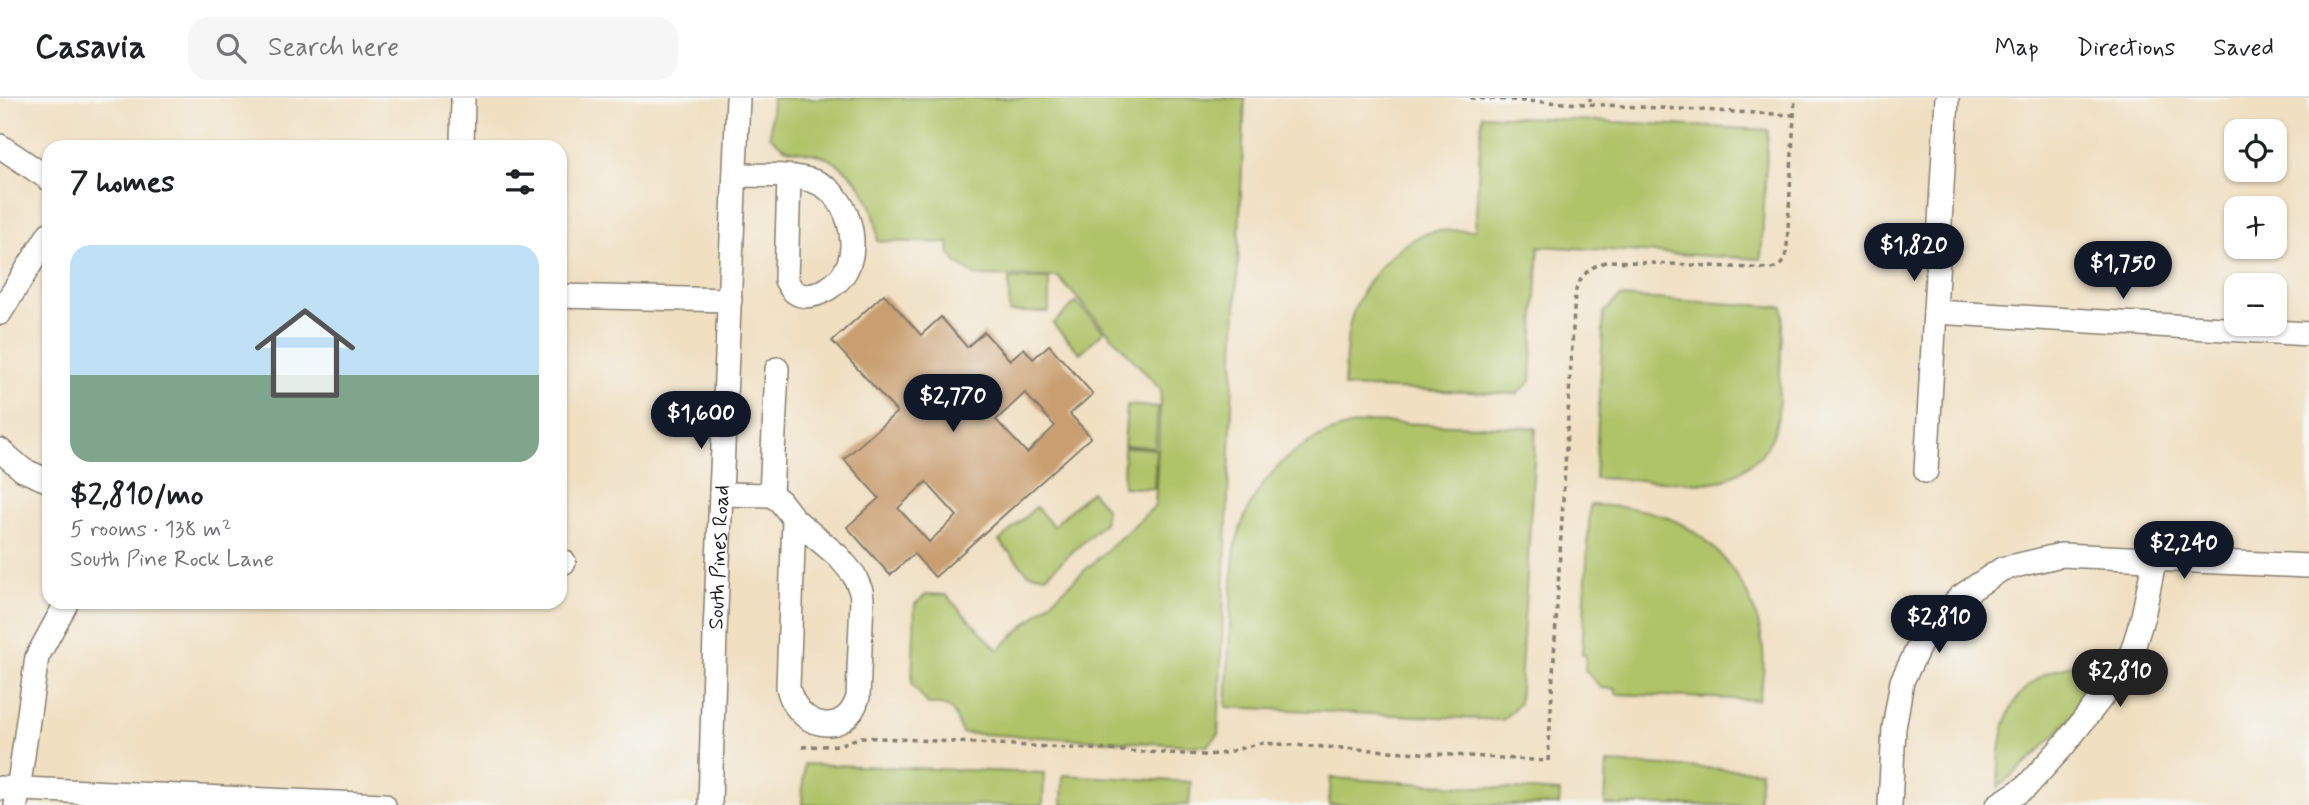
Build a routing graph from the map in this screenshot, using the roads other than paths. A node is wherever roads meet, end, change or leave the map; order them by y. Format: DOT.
graph roads {
  1 [pos="463,98"];
  2 [pos="738,98"];
  3 [pos="1947,98"];
  4 [pos="462,140"];
  5 [pos="0,146"];
  6 [pos="42,174"];
  7 [pos="735,175"];
  8 [pos="789,178"];
  9 [pos="42,245"];
  10 [pos="567,296"];
  11 [pos="730,300"];
  12 [pos="1935,312"];
  13 [pos="0,313"];
  14 [pos="2309,334"];
  15 [pos="777,369"];
  16 [pos="0,450"];
  17 [pos="1926,471"];
  18 [pos="42,478"];
  19 [pos="721,494"];
  20 [pos="771,495"];
  21 [pos="794,519"];
  22 [pos="2155,557"];
  23 [pos="2309,566"];
  24 [pos="63,609"];
  25 [pos="11,794"];
  26 [pos="384,805"];
  27 [pos="710,805"];
  28 [pos="1890,805"];
  29 [pos="1998,805"];
  1 -- 4 [label="street"];
  2 -- 7 [label="street, South Pines Road"];
  3 -- 12 [label="street"];
  5 -- 6 [label="street"];
  7 -- 8 [label="street"];
  7 -- 11 [label="street, South Pines Road"];
  8 -- 8 [label="street"];
  9 -- 13 [label="street"];
  10 -- 11 [label="street"];
  11 -- 19 [label="street, South Pines Road"];
  12 -- 14 [label="street"];
  12 -- 17 [label="street"];
  15 -- 20 [label="street"];
  16 -- 18 [label="street"];
  19 -- 20 [label="street"];
  19 -- 27 [label="street, South Pines Road"];
  20 -- 21 [label="street"];
  21 -- 21 [label="street"];
  22 -- 23 [label="street"];
  22 -- 28 [label="street"];
  22 -- 29 [label="street"];
  24 -- 25 [label="street"];
  25 -- 26 [label="street"];
}
